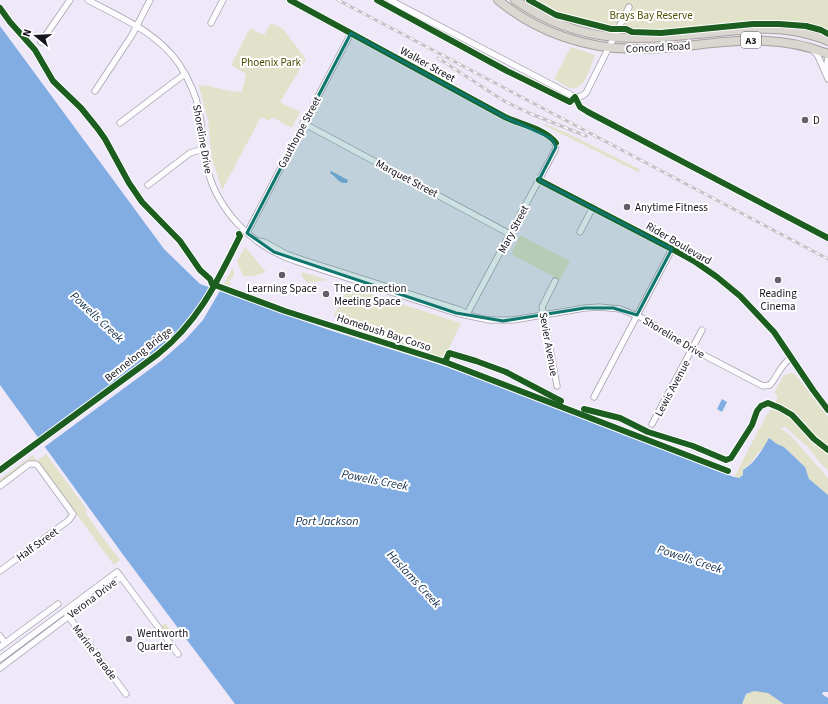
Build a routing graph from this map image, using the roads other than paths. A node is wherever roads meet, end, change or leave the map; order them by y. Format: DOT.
graph roads {
  1 [pos="70,0"];
  2 [pos="88,0"];
  3 [pos="150,0"];
  4 [pos="223,0"];
  5 [pos="290,0"];
  6 [pos="390,0"];
  7 [pos="498,0"];
  8 [pos="515,0"];
  9 [pos="629,7"];
  10 [pos="211,23"];
  11 [pos="137,26"];
  12 [pos="351,33"];
  13 [pos="615,37"];
  14 [pos="828,41"];
  15 [pos="41,42"];
  16 [pos="610,48"];
  17 [pos="810,48"];
  18 [pos="828,54"];
  19 [pos="828,59"];
  20 [pos="828,70"];
  21 [pos="185,74"];
  22 [pos="828,79"];
  23 [pos="95,91"];
  24 [pos="120,123"];
  25 [pos="303,123"];
  26 [pos="556,143"];
  27 [pos="203,149"];
  28 [pos="539,180"];
  29 [pos="148,185"];
  30 [pos="593,207"];
  31 [pos="580,232"];
  32 [pos="247,233"];
  33 [pos="510,234"];
  34 [pos="672,249"];
  35 [pos="555,281"];
  36 [pos="467,314"];
  37 [pos="543,315"];
  38 [pos="637,315"];
  39 [pos="702,330"];
  40 [pos="692,349"];
  41 [pos="791,358"];
  42 [pos="557,386"];
  43 [pos="594,397"];
  44 [pos="828,410"];
  45 [pos="652,424"];
  46 [pos="0,486"];
  47 [pos="0,571"];
  48 [pos="58,604"];
  49 [pos="66,614"];
  50 [pos="0,636"];
  51 [pos="3,645"];
  52 [pos="8,653"];
  53 [pos="178,654"];
  54 [pos="0,659"];
  55 [pos="12,659"];
  56 [pos="0,668"];
  57 [pos="126,694"];
  1 -- 15 [label="street"];
  2 -- 11 [label="street, Shoreline Drive"];
  3 -- 11 [label="street"];
  4 -- 10 [label="street"];
  5 -- 12 [label="street, Walker Street"];
  6 -- 16 [label="street"];
  7 -- 16 [label="highway, Concord Road / A3"];
  8 -- 13 [label="highway, Concord Road / A3"];
  9 -- 13 [label="street"];
  11 -- 21 [label="street, Shoreline Drive"];
  11 -- 23 [label="street"];
  12 -- 25 [label="street, Gauthorpe Street"];
  12 -- 26 [label="street, Walker Street"];
  13 -- 14 [label="highway, Concord Road / A3"];
  13 -- 16 [label="street"];
  16 -- 17 [label="highway, Concord Road / A3"];
  17 -- 18 [label="highway, Concord Road / A3"];
  17 -- 22 [label="street"];
  19 -- 20 [label="street"];
  21 -- 24 [label="street"];
  21 -- 27 [label="street, Shoreline Drive"];
  25 -- 32 [label="street, Gauthorpe Street"];
  25 -- 33 [label="street, Marquet Street"];
  26 -- 28 [label="street, Mary Street"];
  27 -- 29 [label="street"];
  27 -- 32 [label="street, Shoreline Drive"];
  28 -- 30 [label="street, Rider Boulevard"];
  28 -- 33 [label="street, Mary Street"];
  30 -- 31 [label="street"];
  30 -- 34 [label="street, Rider Boulevard"];
  32 -- 36 [label="street, Shoreline Drive"];
  33 -- 36 [label="street, Mary Street"];
  34 -- 38 [label="street"];
  34 -- 41 [label="street, Rider Boulevard"];
  35 -- 37 [label="street, Sevier Avenue"];
  36 -- 37 [label="street, Shoreline Drive"];
  37 -- 38 [label="street, Shoreline Drive"];
  37 -- 42 [label="street, Sevier Avenue"];
  38 -- 40 [label="street, Shoreline Drive"];
  38 -- 43 [label="street"];
  39 -- 40 [label="street, Lewis Avenue"];
  40 -- 41 [label="street, Shoreline Drive"];
  40 -- 45 [label="street, Lewis Avenue"];
  41 -- 44 [label="street, Rider Boulevard"];
  46 -- 47 [label="street, Half Street"];
  48 -- 51 [label="street, Verona Drive"];
  49 -- 52 [label="street, Verona Drive"];
  49 -- 53 [label="street, Verona Drive"];
  49 -- 55 [label="street, Verona Drive"];
  49 -- 57 [label="street, Marine Parade"];
  50 -- 51 [label="street"];
  52 -- 54 [label="street, Verona Drive"];
  52 -- 55 [label="street"];
  55 -- 56 [label="street, Verona Drive"];
}
